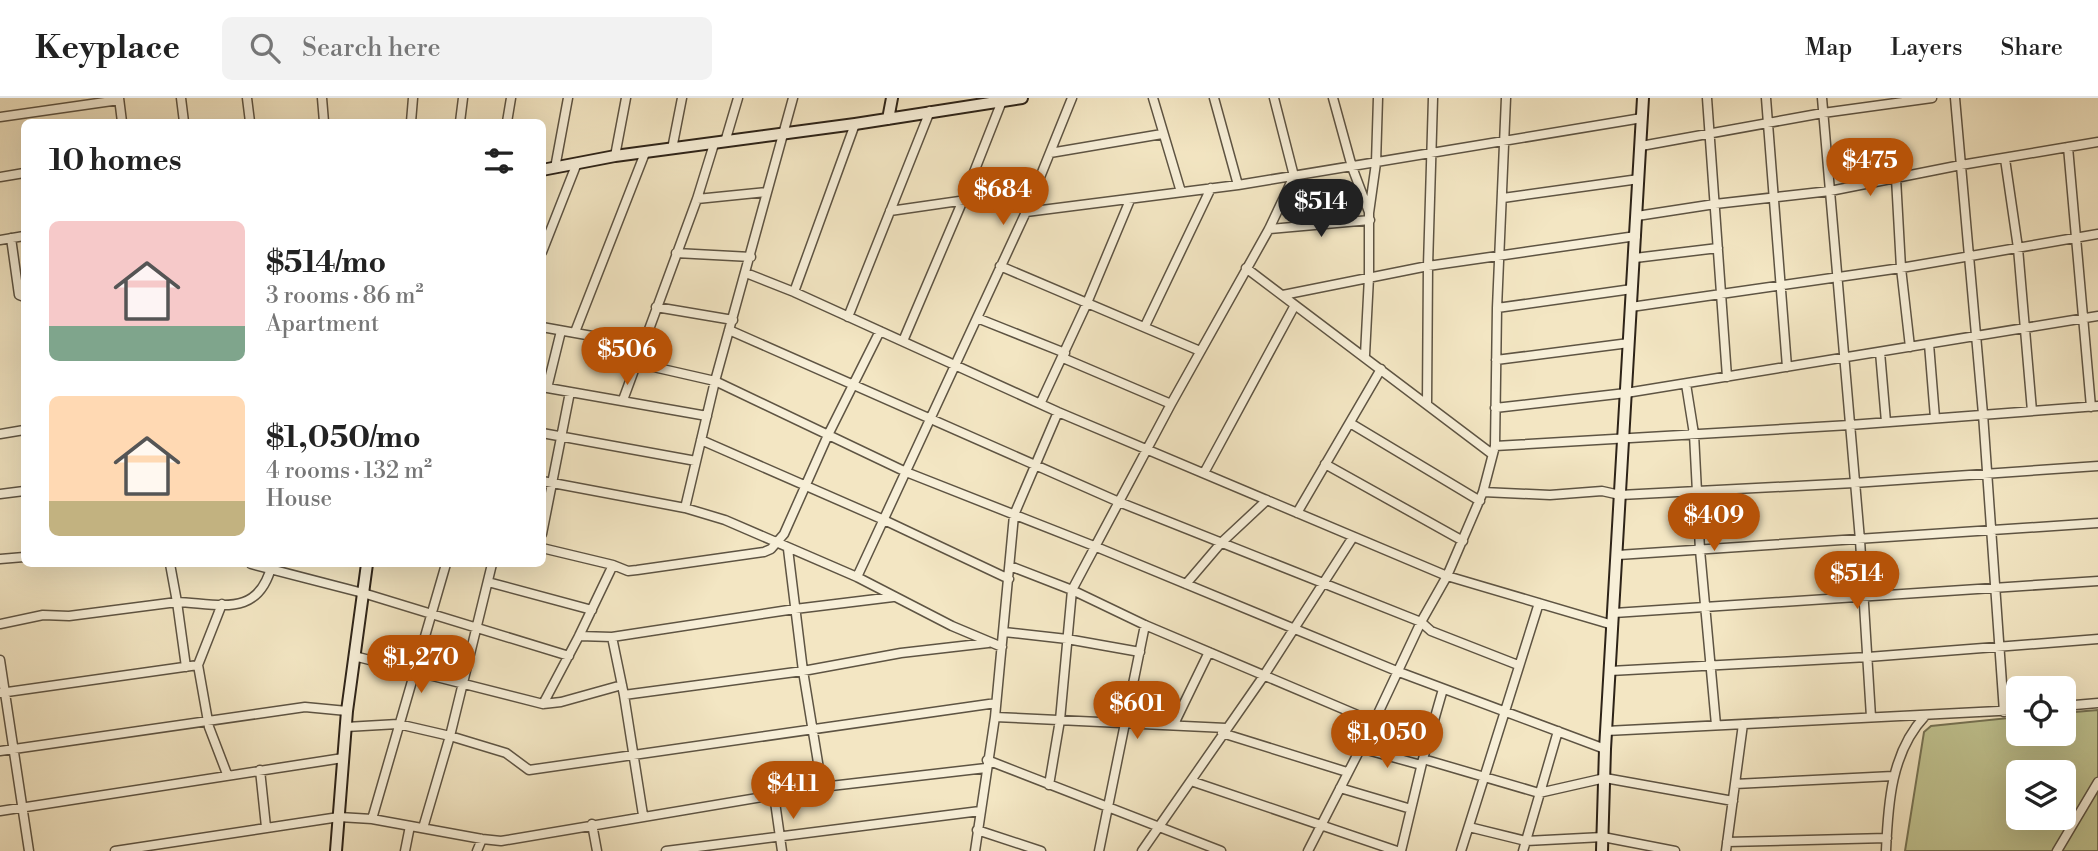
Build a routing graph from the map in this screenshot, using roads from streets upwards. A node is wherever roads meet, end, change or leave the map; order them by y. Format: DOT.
graph roads {
  1 [pos="181,98"];
  2 [pos="247,98"];
  3 [pos="322,98"];
  4 [pos="413,98"];
  5 [pos="463,98"];
  6 [pos="511,98"];
  7 [pos="568,98"];
  8 [pos="626,98"];
  9 [pos="682,98"];
  10 [pos="737,98"];
  11 [pos="793,98"];
  12 [pos="892,98"];
  13 [pos="1022,98"];
  14 [pos="1072,98"];
  15 [pos="1153,98"];
  16 [pos="1214,98"];
  17 [pos="1274,98"];
  18 [pos="1333,98"];
  19 [pos="1378,98"];
  20 [pos="1433,98"];
  21 [pos="1506,98"];
  22 [pos="1643,98"];
  23 [pos="1707,98"];
  24 [pos="1766,98"];
  25 [pos="1822,98"];
  26 [pos="1932,98"];
  27 [pos="1955,98"];
  28 [pos="119,99"];
  29 [pos="1006,100"];
  30 [pos="1884,101"];
  31 [pos="954,103"];
  32 [pos="930,111"];
  33 [pos="1823,113"];
  34 [pos="0,117"];
  35 [pos="1642,118"];
  36 [pos="122,119"];
  37 [pos="184,119"];
  38 [pos="250,119"];
  39 [pos="324,119"];
  40 [pos="411,119"];
  41 [pos="460,119"];
  42 [pos="508,119"];
  43 [pos="888,120"];
  44 [pos="1769,123"];
  45 [pos="855,124"];
  46 [pos="1710,133"];
  47 [pos="1162,134"];
  48 [pos="783,135"];
  49 [pos="1505,142"];
  50 [pos="2098,142"];
  51 [pos="720,143"];
  52 [pos="1641,146"];
  53 [pos="2068,147"];
  54 [pos="672,149"];
  55 [pos="645,153"];
  56 [pos="1050,153"];
  57 [pos="1432,153"];
  58 [pos="615,156"];
  59 [pos="2005,159"];
  60 [pos="577,163"];
  61 [pos="1376,163"];
  62 [pos="1961,165"];
  63 [pos="1352,167"];
  64 [pos="555,168"];
  65 [pos="546,169"];
  66 [pos="21,174"];
  67 [pos="1294,176"];
  68 [pos="0,177"];
  69 [pos="1639,178"];
  70 [pos="1896,178"];
  71 [pos="1238,185"];
  72 [pos="1211,188"];
  73 [pos="1035,190"];
  74 [pos="1830,191"];
  75 [pos="767,192"];
  76 [pos="1181,192"];
  77 [pos="1775,197"];
  78 [pos="1503,198"];
  79 [pos="697,199"];
  80 [pos="963,200"];
  81 [pos="1130,200"];
  82 [pos="1715,204"];
  83 [pos="890,211"];
  84 [pos="1026,212"];
  85 [pos="1637,216"];
  86 [pos="1369,217"];
  87 [pos="1269,229"];
  88 [pos="2098,234"];
  89 [pos="21,236"];
  90 [pos="1636,236"];
  91 [pos="11,238"];
  92 [pos="2076,238"];
  93 [pos="0,240"];
  94 [pos="546,242"];
  95 [pos="1718,248"];
  96 [pos="2018,248"];
  97 [pos="676,253"];
  98 [pos="1501,254"];
  99 [pos="1969,256"];
  100 [pos="751,257"];
  101 [pos="1635,258"];
  102 [pos="1000,266"];
  103 [pos="1428,266"];
  104 [pos="1246,268"];
  105 [pos="1901,268"];
  106 [pos="746,273"];
  107 [pos="1369,277"];
  108 [pos="1837,278"];
  109 [pos="1780,286"];
  110 [pos="1632,289"];
  111 [pos="794,292"];
  112 [pos="1283,295"];
  113 [pos="1721,295"];
  114 [pos="21,296"];
  115 [pos="1087,303"];
  116 [pos="1295,305"];
  117 [pos="656,307"];
  118 [pos="1631,307"];
  119 [pos="1497,308"];
  120 [pos="2098,316"];
  121 [pos="848,317"];
  122 [pos="977,318"];
  123 [pos="2083,319"];
  124 [pos="733,320"];
  125 [pos="1145,326"];
  126 [pos="546,328"];
  127 [pos="2025,328"];
  128 [pos="729,330"];
  129 [pos="561,331"];
  130 [pos="880,331"];
  131 [pos="575,332"];
  132 [pos="1976,336"];
  133 [pos="903,341"];
  134 [pos="1629,343"];
  135 [pos="1929,344"];
  136 [pos="642,345"];
  137 [pos="1910,347"];
  138 [pos="1200,351"];
  139 [pos="1880,352"];
  140 [pos="1064,355"];
  141 [pos="1365,355"];
  142 [pos="1844,358"];
  143 [pos="1496,360"];
  144 [pos="636,363"];
  145 [pos="956,365"];
  146 [pos="1787,367"];
  147 [pos="1381,369"];
  148 [pos="1727,377"];
  149 [pos="715,381"];
  150 [pos="546,384"];
  151 [pos="855,384"];
  152 [pos="1686,384"];
  153 [pos="546,387"];
  154 [pos="570,392"];
  155 [pos="1626,393"];
  156 [pos="623,400"];
  157 [pos="1041,402"];
  158 [pos="1427,403"];
  159 [pos="1171,404"];
  160 [pos="2094,407"];
  161 [pos="1495,408"];
  162 [pos="2032,411"];
  163 [pos="1058,412"];
  164 [pos="1983,414"];
  165 [pos="707,416"];
  166 [pos="1935,418"];
  167 [pos="931,419"];
  168 [pos="1886,422"];
  169 [pos="1350,423"];
  170 [pos="1850,425"];
  171 [pos="21,430"];
  172 [pos="0,434"];
  173 [pos="546,434"];
  174 [pos="1694,434"];
  175 [pos="828,435"];
  176 [pos="561,436"];
  177 [pos="1625,438"];
  178 [pos="701,440"];
  179 [pos="1148,450"];
  180 [pos="1493,450"];
  181 [pos="696,461"];
  182 [pos="1035,463"];
  183 [pos="1325,464"];
  184 [pos="2098,466"];
  185 [pos="906,472"];
  186 [pos="1204,473"];
  187 [pos="1987,473"];
  188 [pos="547,482"];
  189 [pos="1854,483"];
  190 [pos="805,485"];
  191 [pos="1697,491"];
  192 [pos="21,492"];
  193 [pos="1483,492"];
  194 [pos="0,495"];
  195 [pos="1620,495"];
  196 [pos="1267,500"];
  197 [pos="1480,501"];
  198 [pos="1119,502"];
  199 [pos="685,508"];
  200 [pos="1297,513"];
  201 [pos="1014,515"];
  202 [pos="884,520"];
  203 [pos="2098,523"];
  204 [pos="1991,530"];
  205 [pos="1353,537"];
  206 [pos="1860,540"];
  207 [pos="1464,541"];
  208 [pos="778,543"];
  209 [pos="1221,543"];
  210 [pos="1094,546"];
  211 [pos="546,549"];
  212 [pos="788,549"];
  213 [pos="1700,550"];
  214 [pos="1618,555"];
  215 [pos="21,557"];
  216 [pos="0,559"];
  217 [pos="613,565"];
  218 [pos="1010,566"];
  219 [pos="171,567"];
  220 [pos="272,567"];
  221 [pos="275,567"];
  222 [pos="367,567"];
  223 [pos="445,567"];
  224 [pos="491,567"];
  225 [pos="1447,576"];
  226 [pos="857,577"];
  227 [pos="1009,579"];
  228 [pos="2098,581"];
  229 [pos="488,582"];
  230 [pos="1324,583"];
  231 [pos="1186,584"];
  232 [pos="1995,588"];
  233 [pos="1072,590"];
  234 [pos="363,593"];
  235 [pos="1863,596"];
  236 [pos="893,597"];
  237 [pos="177,602"];
  238 [pos="1539,603"];
  239 [pos="222,604"];
  240 [pos="1705,607"];
  241 [pos="795,609"];
  242 [pos="592,610"];
  243 [pos="430,614"];
  244 [pos="1613,619"];
  245 [pos="1421,622"];
  246 [pos="0,624"];
  247 [pos="1145,625"];
  248 [pos="1294,627"];
  249 [pos="477,628"];
  250 [pos="1004,632"];
  251 [pos="579,636"];
  252 [pos="612,637"];
  253 [pos="1067,639"];
  254 [pos="2098,639"];
  255 [pos="990,643"];
  256 [pos="2000,646"];
  257 [pos="1002,647"];
  258 [pos="1140,652"];
  259 [pos="1209,652"];
  260 [pos="354,656"];
  261 [pos="569,656"];
  262 [pos="1868,657"];
  263 [pos="0,660"];
  264 [pos="198,665"];
  265 [pos="1518,665"];
  266 [pos="1711,666"];
  267 [pos="186,667"];
  268 [pos="414,669"];
  269 [pos="803,671"];
  270 [pos="1399,671"];
  271 [pos="1610,671"];
  272 [pos="1263,677"];
  273 [pos="463,682"];
  274 [pos="622,685"];
  275 [pos="1443,689"];
  276 [pos="2,693"];
  277 [pos="624,695"];
  278 [pos="996,703"];
  279 [pos="2098,703"];
  280 [pos="543,704"];
  281 [pos="2076,705"];
  282 [pos="1504,710"];
  283 [pos="347,711"];
  284 [pos="2004,712"];
  285 [pos="1925,716"];
  286 [pos="995,717"];
  287 [pos="1871,717"];
  288 [pos="1060,720"];
  289 [pos="208,722"];
  290 [pos="1127,722"];
  291 [pos="1374,723"];
  292 [pos="398,724"];
  293 [pos="1174,724"];
  294 [pos="1744,724"];
  295 [pos="1716,725"];
  296 [pos="346,727"];
  297 [pos="814,728"];
  298 [pos="1224,731"];
  299 [pos="1558,731"];
  300 [pos="1606,731"];
  301 [pos="450,736"];
  302 [pos="1360,748"];
  303 [pos="13,749"];
  304 [pos="1605,749"];
  305 [pos="0,751"];
  306 [pos="633,755"];
  307 [pos="343,758"];
  308 [pos="1422,762"];
  309 [pos="987,764"];
  310 [pos="260,770"];
  311 [pos="1347,772"];
  312 [pos="227,775"];
  313 [pos="1483,775"];
  314 [pos="1893,775"];
  315 [pos="1605,778"];
  316 [pos="1191,781"];
  317 [pos="2098,782"];
  318 [pos="1735,784"];
  319 [pos="1049,785"];
  320 [pos="821,787"];
  321 [pos="1340,788"];
  322 [pos="1539,793"];
  323 [pos="774,795"];
  324 [pos="1733,801"];
  325 [pos="1107,805"];
  326 [pos="21,808"];
  327 [pos="1411,809"];
  328 [pos="0,811"];
  329 [pos="981,811"];
  330 [pos="643,816"];
  331 [pos="339,817"];
  332 [pos="372,819"];
  333 [pos="592,824"];
  334 [pos="410,825"];
  335 [pos="1320,826"];
  336 [pos="266,827"];
  337 [pos="1159,827"];
  338 [pos="1469,827"];
  339 [pos="423,828"];
  340 [pos="977,830"];
  341 [pos="780,835"];
  342 [pos="1603,837"];
  343 [pos="1886,838"];
  344 [pos="482,839"];
  345 [pos="501,841"];
  346 [pos="1526,841"];
  347 [pos="1726,846"];
  348 [pos="29,851"];
  349 [pos="115,851"];
  350 [pos="336,851"];
  351 [pos="405,851"];
  352 [pos="478,851"];
  353 [pos="502,851"];
  354 [pos="597,851"];
  355 [pos="666,851"];
  356 [pos="782,851"];
  357 [pos="975,851"];
  358 [pos="1041,851"];
  359 [pos="1099,851"];
  360 [pos="1142,851"];
  361 [pos="1221,851"];
  362 [pos="1308,851"];
  363 [pos="1399,851"];
  364 [pos="1461,851"];
  365 [pos="1523,851"];
  366 [pos="1602,851"];
  367 [pos="1675,851"];
  368 [pos="1886,851"];
  369 [pos="2057,851"];
  1 -- 37 [label="street"];
  2 -- 38 [label="street"];
  3 -- 39 [label="street"];
  4 -- 40 [label="street"];
  5 -- 41 [label="street"];
  6 -- 42 [label="street"];
  7 -- 64 [label="street"];
  8 -- 58 [label="street"];
  9 -- 54 [label="street"];
  10 -- 51 [label="street"];
  11 -- 48 [label="street"];
  12 -- 43 [label="street"];
  13 -- 29 [label="street"];
  14 -- 56 [label="street"];
  15 -- 47 [label="street"];
  16 -- 71 [label="street"];
  17 -- 67 [label="street"];
  18 -- 63 [label="street"];
  19 -- 61 [label="street"];
  20 -- 57 [label="street"];
  21 -- 49 [label="street"];
  22 -- 35 [label="street"];
  23 -- 46 [label="street"];
  24 -- 44 [label="street"];
  25 -- 33 [label="street"];
  26 -- 30 [label="street"];
  27 -- 62 [label="street"];
  28 -- 34 [label="street"];
  28 -- 36 [label="street"];
  29 -- 31 [label="street"];
  29 -- 80 [label="street"];
  30 -- 33 [label="street"];
  31 -- 32 [label="street"];
  32 -- 43 [label="street"];
  32 -- 83 [label="street"];
  33 -- 44 [label="street"];
  33 -- 74 [label="street"];
  35 -- 49 [label="street"];
  35 -- 52 [label="street"];
  43 -- 45 [label="street"];
  44 -- 46 [label="street"];
  44 -- 77 [label="street"];
  45 -- 48 [label="street"];
  45 -- 111 [label="street"];
  46 -- 52 [label="street"];
  46 -- 82 [label="street"];
  47 -- 56 [label="street"];
  47 -- 76 [label="street"];
  48 -- 51 [label="street"];
  48 -- 75 [label="street"];
  49 -- 57 [label="street"];
  49 -- 78 [label="street"];
  50 -- 53 [label="street"];
  51 -- 54 [label="street"];
  51 -- 79 [label="street"];
  52 -- 69 [label="street"];
  53 -- 59 [label="street"];
  53 -- 92 [label="street"];
  54 -- 55 [label="street"];
  55 -- 58 [label="street"];
  55 -- 131 [label="street"];
  56 -- 73 [label="street"];
  57 -- 61 [label="street"];
  57 -- 103 [label="street"];
  58 -- 60 [label="street"];
  59 -- 62 [label="street"];
  59 -- 96 [label="street"];
  60 -- 64 [label="street"];
  60 -- 94 [label="street"];
  61 -- 63 [label="street"];
  61 -- 86 [label="street"];
  62 -- 70 [label="street"];
  62 -- 99 [label="street"];
  63 -- 67 [label="street"];
  63 -- 86 [label="street"];
  64 -- 65 [label="street"];
  66 -- 68 [label="street"];
  67 -- 71 [label="street"];
  67 -- 87 [label="street"];
  69 -- 78 [label="street"];
  69 -- 85 [label="street"];
  70 -- 74 [label="street"];
  70 -- 105 [label="street"];
  71 -- 72 [label="street"];
  72 -- 76 [label="street"];
  72 -- 125 [label="street"];
  73 -- 80 [label="street"];
  73 -- 84 [label="street"];
  74 -- 77 [label="street"];
  74 -- 108 [label="street"];
  75 -- 79 [label="street"];
  75 -- 100 [label="street"];
  76 -- 81 [label="street"];
  77 -- 82 [label="street"];
  77 -- 109 [label="street"];
  78 -- 98 [label="street"];
  79 -- 97 [label="street"];
  80 -- 83 [label="street"];
  80 -- 133 [label="street"];
  81 -- 84 [label="street"];
  81 -- 115 [label="street"];
  82 -- 85 [label="street"];
  82 -- 95 [label="street"];
  83 -- 121 [label="street"];
  84 -- 102 [label="street"];
  85 -- 90 [label="street"];
  86 -- 87 [label="street"];
  86 -- 107 [label="street"];
  87 -- 104 [label="street"];
  88 -- 92 [label="street"];
  89 -- 91 [label="street"];
  90 -- 98 [label="street"];
  90 -- 101 [label="street"];
  91 -- 93 [label="street"];
  91 -- 114 [label="street"];
  92 -- 96 [label="street"];
  92 -- 123 [label="street"];
  95 -- 101 [label="street"];
  95 -- 113 [label="street"];
  96 -- 99 [label="street"];
  96 -- 127 [label="street"];
  97 -- 100 [label="street"];
  97 -- 117 [label="street"];
  98 -- 103 [label="street"];
  98 -- 119 [label="street"];
  99 -- 105 [label="street"];
  99 -- 132 [label="street"];
  100 -- 106 [label="street"];
  101 -- 110 [label="street"];
  102 -- 115 [label="street"];
  102 -- 122 [label="street"];
  103 -- 107 [label="street"];
  103 -- 158 [label="street"];
  104 -- 112 [label="street"];
  104 -- 138 [label="street"];
  105 -- 108 [label="street"];
  105 -- 137 [label="street"];
  106 -- 111 [label="street"];
  106 -- 124 [label="street"];
  107 -- 112 [label="street"];
  107 -- 141 [label="street"];
  108 -- 109 [label="street"];
  108 -- 142 [label="street"];
  109 -- 113 [label="street"];
  109 -- 146 [label="street"];
  110 -- 118 [label="street"];
  110 -- 119 [label="street"];
  111 -- 121 [label="street"];
  112 -- 116 [label="street"];
  113 -- 118 [label="street"];
  113 -- 148 [label="street"];
  115 -- 125 [label="street"];
  115 -- 140 [label="street"];
  116 -- 141 [label="street"];
  116 -- 186 [label="street"];
  117 -- 124 [label="street"];
  117 -- 136 [label="street"];
  118 -- 134 [label="street"];
  119 -- 143 [label="street"];
  120 -- 123 [label="street"];
  121 -- 130 [label="street"];
  122 -- 140 [label="street"];
  122 -- 145 [label="street"];
  123 -- 127 [label="street"];
  123 -- 160 [label="street"];
  124 -- 128 [label="street"];
  125 -- 138 [label="street"];
  126 -- 129 [label="street"];
  127 -- 132 [label="street"];
  127 -- 162 [label="street"];
  128 -- 149 [label="street"];
  128 -- 151 [label="street"];
  129 -- 131 [label="street"];
  129 -- 150 [label="street"];
  130 -- 133 [label="street"];
  130 -- 151 [label="street"];
  131 -- 136 [label="street"];
  132 -- 135 [label="street"];
  132 -- 164 [label="street"];
  133 -- 145 [label="street"];
  134 -- 143 [label="street"];
  134 -- 155 [label="street"];
  135 -- 137 [label="street"];
  135 -- 166 [label="street"];
  136 -- 144 [label="street"];
  137 -- 139 [label="street"];
  138 -- 159 [label="street"];
  139 -- 142 [label="street"];
  139 -- 168 [label="street"];
  140 -- 157 [label="street"];
  140 -- 159 [label="street"];
  141 -- 147 [label="street"];
  142 -- 146 [label="street"];
  142 -- 170 [label="street"];
  143 -- 161 [label="street"];
  144 -- 149 [label="street"];
  144 -- 156 [label="street"];
  145 -- 157 [label="street"];
  145 -- 167 [label="street"];
  146 -- 148 [label="street"];
  147 -- 158 [label="street"];
  147 -- 169 [label="street"];
  148 -- 152 [label="street"];
  149 -- 165 [label="street"];
  149 -- 175 [label="street"];
  151 -- 167 [label="street"];
  151 -- 175 [label="street"];
  152 -- 155 [label="street"];
  152 -- 174 [label="street"];
  153 -- 154 [label="street"];
  154 -- 156 [label="street"];
  154 -- 176 [label="street"];
  155 -- 161 [label="street"];
  155 -- 177 [label="street"];
  156 -- 165 [label="street"];
  157 -- 163 [label="street"];
  158 -- 180 [label="street"];
  159 -- 179 [label="street"];
  160 -- 162 [label="street"];
  161 -- 180 [label="street"];
  162 -- 164 [label="street"];
  163 -- 179 [label="street"];
  163 -- 182 [label="street"];
  164 -- 166 [label="street"];
  164 -- 187 [label="street"];
  165 -- 178 [label="street"];
  166 -- 168 [label="street"];
  167 -- 182 [label="street"];
  167 -- 185 [label="street"];
  168 -- 170 [label="street"];
  169 -- 183 [label="street"];
  169 -- 197 [label="street"];
  170 -- 174 [label="street"];
  170 -- 189 [label="street"];
  171 -- 172 [label="street"];
  173 -- 176 [label="street"];
  174 -- 177 [label="street"];
  174 -- 191 [label="street"];
  175 -- 185 [label="street"];
  175 -- 190 [label="street"];
  176 -- 181 [label="street"];
  176 -- 188 [label="street"];
  177 -- 180 [label="street"];
  177 -- 195 [label="street"];
  178 -- 181 [label="street"];
  178 -- 190 [label="street"];
  179 -- 186 [label="street"];
  179 -- 198 [label="street"];
  180 -- 193 [label="street"];
  181 -- 199 [label="street"];
  182 -- 198 [label="street"];
  182 -- 201 [label="street"];
  183 -- 200 [label="street"];
  183 -- 207 [label="street"];
  184 -- 187 [label="street"];
  185 -- 201 [label="street"];
  185 -- 202 [label="street"];
  186 -- 196 [label="street"];
  187 -- 189 [label="street"];
  187 -- 204 [label="street"];
  188 -- 199 [label="street"];
  189 -- 191 [label="street"];
  189 -- 206 [label="street"];
  190 -- 202 [label="street"];
  190 -- 208 [label="street"];
  191 -- 195 [label="street"];
  191 -- 213 [label="street"];
  192 -- 194 [label="street"];
  193 -- 195 [label="street"];
  193 -- 197 [label="street"];
  195 -- 214 [label="street"];
  196 -- 200 [label="street"];
  196 -- 209 [label="street"];
  197 -- 207 [label="street"];
  198 -- 209 [label="street"];
  198 -- 210 [label="street"];
  199 -- 208 [label="street"];
  200 -- 205 [label="street"];
  201 -- 210 [label="street"];
  201 -- 218 [label="street"];
  202 -- 226 [label="street"];
  202 -- 227 [label="street"];
  203 -- 204 [label="street"];
  204 -- 206 [label="street"];
  204 -- 232 [label="street"];
  205 -- 225 [label="street"];
  205 -- 230 [label="street"];
  206 -- 213 [label="street"];
  206 -- 235 [label="street"];
  207 -- 225 [label="street"];
  208 -- 212 [label="street"];
  208 -- 217 [label="street"];
  209 -- 230 [label="street"];
  209 -- 231 [label="street"];
  210 -- 231 [label="street"];
  210 -- 233 [label="street"];
  211 -- 217 [label="street"];
  212 -- 226 [label="street"];
  212 -- 241 [label="street"];
  213 -- 214 [label="street"];
  213 -- 240 [label="street"];
  214 -- 244 [label="street"];
  215 -- 216 [label="street"];
  217 -- 242 [label="street"];
  218 -- 227 [label="street"];
  218 -- 233 [label="street"];
  219 -- 237 [label="street"];
  220 -- 239 [label="street"];
  221 -- 234 [label="street"];
  222 -- 234 [label="street"];
  223 -- 243 [label="street"];
  224 -- 229 [label="street"];
  225 -- 238 [label="street"];
  225 -- 245 [label="street"];
  226 -- 236 [label="street"];
  227 -- 250 [label="street"];
  228 -- 232 [label="street"];
  229 -- 242 [label="street"];
  229 -- 249 [label="street"];
  230 -- 245 [label="street"];
  230 -- 248 [label="street"];
  231 -- 248 [label="street"];
  232 -- 235 [label="street"];
  232 -- 256 [label="street"];
  233 -- 247 [label="street"];
  233 -- 253 [label="street"];
  234 -- 243 [label="street"];
  234 -- 260 [label="street"];
  235 -- 240 [label="street"];
  235 -- 262 [label="street"];
  236 -- 241 [label="street"];
  236 -- 255 [label="street"];
  237 -- 239 [label="street"];
  237 -- 246 [label="street"];
  237 -- 267 [label="street"];
  238 -- 244 [label="street"];
  238 -- 265 [label="street"];
  239 -- 264 [label="street"];
  240 -- 244 [label="street"];
  240 -- 266 [label="street"];
  241 -- 252 [label="street"];
  241 -- 269 [label="street"];
  242 -- 251 [label="street"];
  243 -- 249 [label="street"];
  243 -- 268 [label="street"];
  244 -- 271 [label="street"];
  245 -- 265 [label="street"];
  245 -- 270 [label="street"];
  247 -- 258 [label="street"];
  247 -- 259 [label="street"];
  248 -- 270 [label="street"];
  248 -- 272 [label="street"];
  249 -- 261 [label="street"];
  249 -- 273 [label="street"];
  250 -- 253 [label="street"];
  250 -- 257 [label="street"];
  251 -- 252 [label="street"];
  251 -- 261 [label="street"];
  252 -- 274 [label="street"];
  253 -- 258 [label="street"];
  253 -- 288 [label="street"];
  254 -- 256 [label="street"];
  255 -- 257 [label="street"];
  255 -- 269 [label="street"];
  256 -- 262 [label="street"];
  256 -- 284 [label="street"];
  257 -- 278 [label="street"];
  258 -- 290 [label="street"];
  259 -- 272 [label="street"];
  259 -- 293 [label="street"];
  260 -- 268 [label="street"];
  260 -- 283 [label="street"];
  261 -- 280 [label="street"];
  262 -- 266 [label="street"];
  262 -- 287 [label="street"];
  263 -- 276 [label="street"];
  264 -- 267 [label="street"];
  264 -- 289 [label="street"];
  265 -- 282 [label="street"];
  266 -- 271 [label="street"];
  266 -- 295 [label="street"];
  267 -- 276 [label="street"];
  268 -- 273 [label="street"];
  268 -- 292 [label="street"];
  269 -- 277 [label="street"];
  269 -- 297 [label="street"];
  270 -- 275 [label="street"];
  270 -- 291 [label="street"];
  271 -- 300 [label="street"];
  272 -- 291 [label="street"];
  272 -- 298 [label="street"];
  273 -- 280 [label="street"];
  273 -- 301 [label="street"];
  274 -- 277 [label="street"];
  274 -- 280 [label="street"];
  275 -- 282 [label="street"];
  275 -- 308 [label="street"];
  276 -- 303 [label="street"];
  277 -- 306 [label="street"];
  278 -- 286 [label="street"];
  278 -- 297 [label="street"];
  279 -- 281 [label="street"];
  282 -- 299 [label="street"];
  282 -- 313 [label="street"];
  283 -- 289 [label="street"];
  283 -- 296 [label="street"];
  284 -- 285 [label="street"];
  285 -- 287 [label="street"];
  285 -- 314 [label="street"];
  286 -- 288 [label="street"];
  286 -- 309 [label="street"];
  287 -- 294 [label="street"];
  288 -- 290 [label="street"];
  288 -- 319 [label="street"];
  289 -- 303 [label="street"];
  289 -- 312 [label="street"];
  290 -- 293 [label="street"];
  290 -- 325 [label="street"];
  291 -- 302 [label="street"];
  292 -- 296 [label="street"];
  292 -- 301 [label="street"];
  292 -- 332 [label="street"];
  293 -- 298 [label="street"];
  294 -- 295 [label="street"];
  294 -- 318 [label="street"];
  295 -- 300 [label="street"];
  296 -- 307 [label="street"];
  297 -- 306 [label="street"];
  297 -- 320 [label="street"];
  298 -- 311 [label="street"];
  298 -- 316 [label="street"];
  299 -- 304 [label="street"];
  299 -- 322 [label="street"];
  300 -- 304 [label="street"];
  301 -- 306 [label="street"];
  301 -- 339 [label="street"];
  302 -- 308 [label="street"];
  302 -- 311 [label="street"];
  303 -- 305 [label="street"];
  303 -- 326 [label="street"];
  304 -- 315 [label="street"];
  306 -- 330 [label="street"];
  307 -- 310 [label="street"];
  307 -- 331 [label="street"];
  308 -- 313 [label="street"];
  308 -- 327 [label="street"];
  309 -- 319 [label="street"];
  309 -- 320 [label="street"];
  309 -- 329 [label="street"];
  310 -- 312 [label="street"];
  310 -- 336 [label="street"];
  311 -- 321 [label="street"];
  312 -- 326 [label="street"];
  313 -- 322 [label="street"];
  313 -- 338 [label="street"];
  314 -- 318 [label="street"];
  314 -- 343 [label="street"];
  315 -- 322 [label="street"];
  315 -- 324 [label="street"];
  315 -- 342 [label="street"];
  316 -- 335 [label="street"];
  316 -- 337 [label="street"];
  317 -- 369 [label="street"];
  318 -- 324 [label="street"];
  319 -- 325 [label="street"];
  320 -- 323 [label="street"];
  321 -- 327 [label="street"];
  321 -- 335 [label="street"];
  322 -- 346 [label="street"];
  323 -- 330 [label="street"];
  323 -- 341 [label="street"];
  324 -- 347 [label="street"];
  325 -- 337 [label="street"];
  325 -- 359 [label="street"];
  326 -- 328 [label="street"];
  326 -- 348 [label="street"];
  327 -- 363 [label="street"];
  329 -- 340 [label="street"];
  329 -- 341 [label="street"];
  330 -- 333 [label="street"];
  331 -- 332 [label="street"];
  331 -- 336 [label="street"];
  331 -- 350 [label="street"];
  332 -- 334 [label="street"];
  333 -- 345 [label="street"];
  333 -- 354 [label="street"];
  334 -- 339 [label="street"];
  334 -- 351 [label="street"];
  335 -- 362 [label="street"];
  335 -- 363 [label="street"];
  336 -- 349 [label="street"];
  337 -- 360 [label="street"];
  337 -- 361 [label="street"];
  338 -- 346 [label="street"];
  338 -- 364 [label="street"];
  339 -- 344 [label="street"];
  340 -- 357 [label="street"];
  340 -- 358 [label="street"];
  341 -- 355 [label="street"];
  341 -- 356 [label="street"];
  342 -- 346 [label="street"];
  342 -- 366 [label="street"];
  342 -- 367 [label="street"];
  343 -- 347 [label="street"];
  343 -- 368 [label="street"];
  344 -- 345 [label="street"];
  344 -- 352 [label="street"];
  345 -- 353 [label="street"];
  346 -- 365 [label="street"];
}
